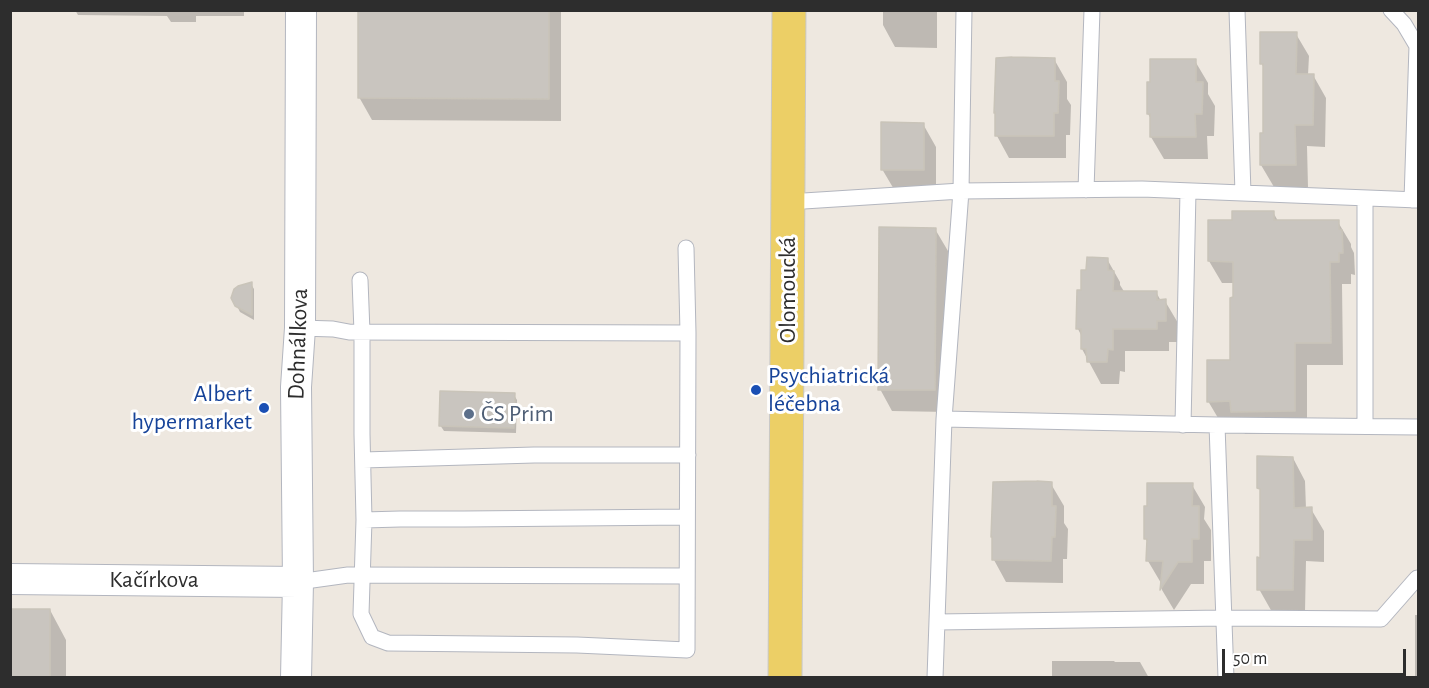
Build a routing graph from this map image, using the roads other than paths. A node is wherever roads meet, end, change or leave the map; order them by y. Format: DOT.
graph roads {
  1 [pos="301,10"];
  2 [pos="789,10"];
  3 [pos="964,10"];
  4 [pos="1092,10"];
  5 [pos="1237,10"];
  6 [pos="1391,10"];
  7 [pos="1086,190"];
  8 [pos="961,191"];
  9 [pos="1188,191"];
  10 [pos="1243,194"];
  11 [pos="1365,198"];
  12 [pos="1415,200"];
  13 [pos="788,202"];
  14 [pos="686,248"];
  15 [pos="360,280"];
  16 [pos="300,328"];
  17 [pos="362,332"];
  18 [pos="688,333"];
  19 [pos="944,419"];
  20 [pos="1183,424"];
  21 [pos="1217,425"];
  22 [pos="1365,426"];
  23 [pos="1419,427"];
  24 [pos="688,454"];
  25 [pos="363,460"];
  26 [pos="687,517"];
  27 [pos="364,520"];
  28 [pos="363,575"];
  29 [pos="687,576"];
  30 [pos="1419,578"];
  31 [pos="10,579"];
  32 [pos="298,582"];
  33 [pos="1224,618"];
  34 [pos="937,622"];
  35 [pos="296,678"];
  36 [pos="785,678"];
  37 [pos="935,678"];
  38 [pos="1226,678"];
  1 -- 16 [label="street, Dohnálkova"];
  2 -- 13 [label="main road, Olomoucká"];
  3 -- 8 [label="lane"];
  4 -- 7 [label="lane"];
  5 -- 10 [label="lane"];
  6 -- 12 [label="lane"];
  7 -- 8 [label="lane"];
  7 -- 9 [label="lane"];
  8 -- 13 [label="lane"];
  8 -- 19 [label="lane"];
  9 -- 10 [label="lane"];
  9 -- 20 [label="lane"];
  10 -- 11 [label="lane"];
  11 -- 12 [label="lane"];
  11 -- 22 [label="lane"];
  13 -- 36 [label="main road, Olomoucká"];
  14 -- 18 [label="lane"];
  15 -- 17 [label="lane"];
  16 -- 17 [label="lane"];
  16 -- 32 [label="street, Dohnálkova"];
  17 -- 18 [label="lane"];
  17 -- 25 [label="lane"];
  18 -- 24 [label="lane"];
  19 -- 20 [label="lane"];
  19 -- 34 [label="lane"];
  20 -- 21 [label="lane"];
  21 -- 22 [label="lane"];
  21 -- 33 [label="lane"];
  22 -- 23 [label="lane"];
  24 -- 25 [label="lane"];
  24 -- 26 [label="lane"];
  25 -- 27 [label="lane"];
  26 -- 27 [label="lane"];
  26 -- 29 [label="lane"];
  27 -- 28 [label="lane"];
  28 -- 29 [label="lane"];
  28 -- 29 [label="lane"];
  28 -- 32 [label="lane"];
  30 -- 33 [label="lane"];
  31 -- 32 [label="street, Kačírkova"];
  32 -- 35 [label="street, Dohnálkova"];
  33 -- 34 [label="lane"];
  33 -- 38 [label="lane"];
  34 -- 37 [label="lane"];
}
